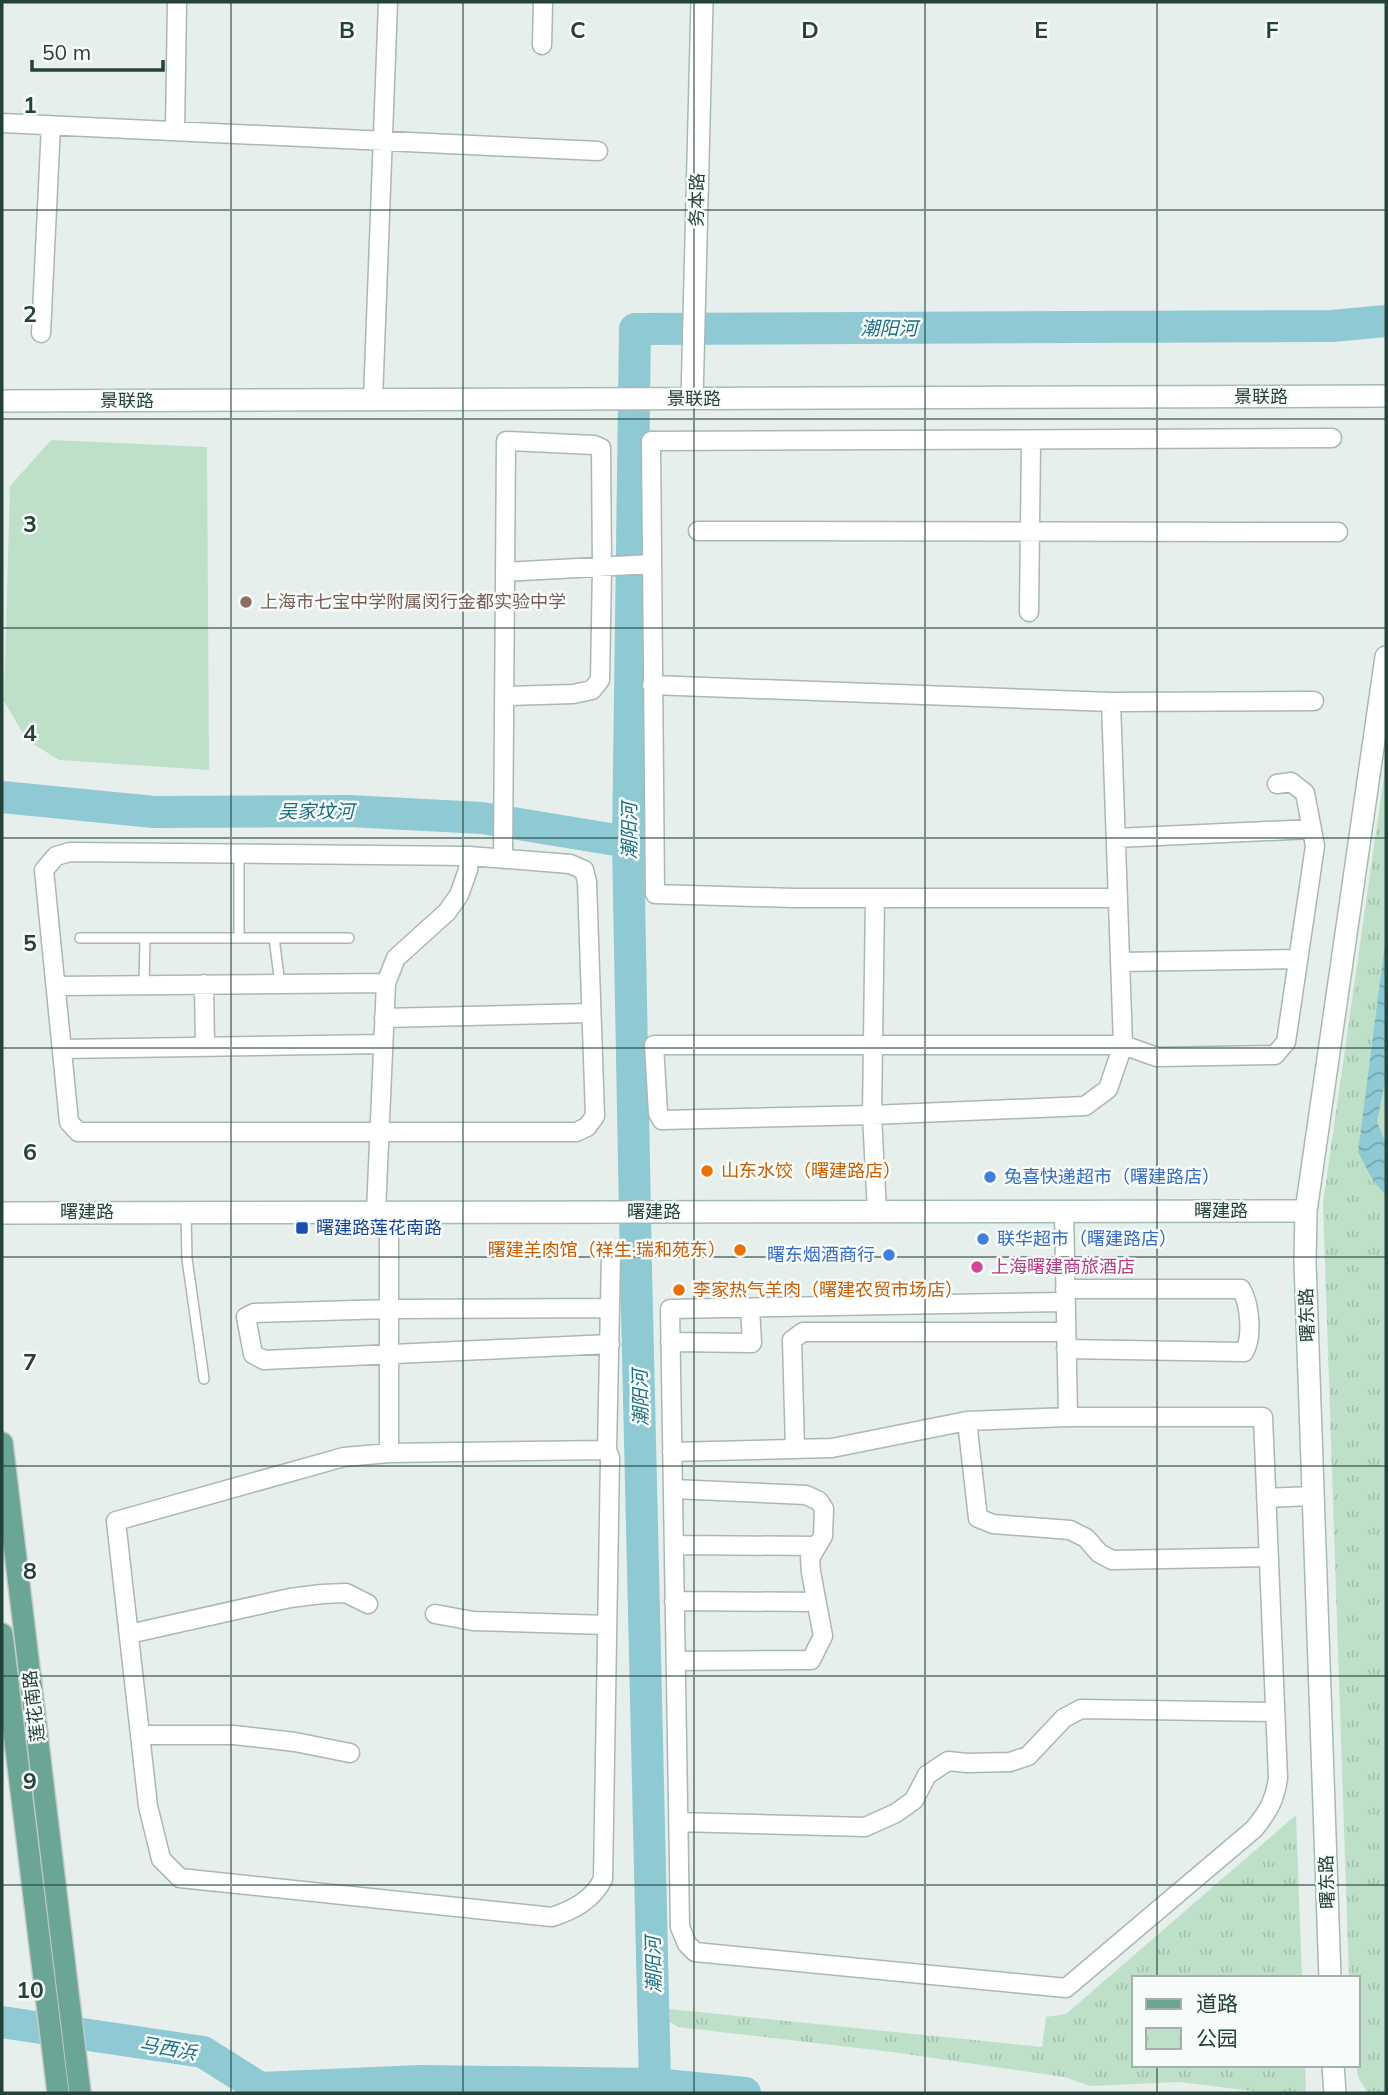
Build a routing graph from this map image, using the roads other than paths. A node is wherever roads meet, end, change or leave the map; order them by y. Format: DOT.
graph roads {
  1 [pos="177,2"];
  2 [pos="388,2"];
  3 [pos="543,2"];
  4 [pos="702,2"];
  5 [pos="542,45"];
  6 [pos="2,123"];
  7 [pos="51,125"];
  8 [pos="176,131"];
  9 [pos="383,141"];
  10 [pos="598,151"];
  11 [pos="41,333"];
  12 [pos="1386,396"];
  13 [pos="692,399"];
  14 [pos="373,400"];
  15 [pos="2,401"];
  16 [pos="1332,438"];
  17 [pos="1031,440"];
  18 [pos="698,531"];
  19 [pos="1030,532"];
  20 [pos="1338,532"];
  21 [pos="652,564"];
  22 [pos="605,567"];
  23 [pos="505,572"];
  24 [pos="1029,612"];
  25 [pos="1386,657"];
  26 [pos="652,685"];
  27 [pos="504,696"];
  28 [pos="1314,701"];
  29 [pos="1111,702"];
  30 [pos="1277,784"];
  31 [pos="1312,829"];
  32 [pos="1116,838"];
  33 [pos="239,854"];
  34 [pos="469,856"];
  35 [pos="503,859"];
  36 [pos="875,898"];
  37 [pos="1118,898"];
  38 [pos="80,938"];
  39 [pos="145,938"];
  40 [pos="239,938"];
  41 [pos="274,938"];
  42 [pos="349,938"];
  43 [pos="1298,959"];
  44 [pos="1120,962"];
  45 [pos="386,982"];
  46 [pos="204,984"];
  47 [pos="280,984"];
  48 [pos="144,985"];
  49 [pos="56,986"];
  50 [pos="591,1013"];
  51 [pos="384,1017"];
  52 [pos="383,1044"];
  53 [pos="873,1045"];
  54 [pos="1124,1045"];
  55 [pos="205,1046"];
  56 [pos="62,1049"];
  57 [pos="872,1115"];
  58 [pos="379,1132"];
  59 [pos="1063,1211"];
  60 [pos="1306,1211"];
  61 [pos="186,1212"];
  62 [pos="382,1212"];
  63 [pos="877,1212"];
  64 [pos="2,1213"];
  65 [pos="611,1256"];
  66 [pos="1065,1296"];
  67 [pos="610,1308"];
  68 [pos="750,1308"];
  69 [pos="389,1309"];
  70 [pos="1066,1340"];
  71 [pos="670,1342"];
  72 [pos="610,1343"];
  73 [pos="389,1354"];
  74 [pos="204,1379"];
  75 [pos="1068,1417"];
  76 [pos="967,1421"];
  77 [pos="2,1443"];
  78 [pos="795,1448"];
  79 [pos="607,1450"];
  80 [pos="672,1452"];
  81 [pos="389,1453"];
  82 [pos="673,1489"];
  83 [pos="1313,1496"];
  84 [pos="1266,1498"];
  85 [pos="674,1545"];
  86 [pos="817,1546"];
  87 [pos="1269,1557"];
  88 [pos="674,1601"];
  89 [pos="816,1602"];
  90 [pos="368,1604"];
  91 [pos="435,1614"];
  92 [pos="607,1625"];
  93 [pos="2,1634"];
  94 [pos="129,1634"];
  95 [pos="676,1661"];
  96 [pos="1275,1712"];
  97 [pos="140,1735"];
  98 [pos="350,1753"];
  99 [pos="678,1822"];
  100 [pos="1330,1976"];
  101 [pos="1334,2067"];
  102 [pos="57,2087"];
  103 [pos="80,2089"];
  104 [pos="1335,2093"];
  1 -- 8 [label="street"];
  2 -- 9 [label="street"];
  3 -- 5 [label="street"];
  4 -- 13 [label="street, 务本路"];
  6 -- 7 [label="street"];
  7 -- 8 [label="street"];
  7 -- 11 [label="street"];
  8 -- 9 [label="street"];
  9 -- 10 [label="street"];
  9 -- 14 [label="street"];
  12 -- 13 [label="street, 景联路"];
  13 -- 14 [label="street, 景联路"];
  14 -- 15 [label="street, 景联路"];
  16 -- 17 [label="street"];
  17 -- 19 [label="street"];
  17 -- 21 [label="street"];
  18 -- 19 [label="street"];
  19 -- 20 [label="street"];
  19 -- 24 [label="street"];
  21 -- 22 [label="street"];
  21 -- 26 [label="street"];
  22 -- 23 [label="street"];
  22 -- 23 [label="street"];
  22 -- 27 [label="street"];
  23 -- 27 [label="street"];
  25 -- 60 [label="street, 曙东路"];
  26 -- 29 [label="street"];
  26 -- 36 [label="street"];
  27 -- 35 [label="street"];
  28 -- 29 [label="street"];
  29 -- 32 [label="street"];
  30 -- 31 [label="street"];
  31 -- 32 [label="street"];
  31 -- 43 [label="street"];
  32 -- 37 [label="street"];
  33 -- 34 [label="street"];
  33 -- 40 [label="lane"];
  33 -- 49 [label="street"];
  34 -- 35 [label="street"];
  34 -- 45 [label="street"];
  35 -- 50 [label="street"];
  36 -- 37 [label="street"];
  36 -- 53 [label="street"];
  37 -- 44 [label="street"];
  38 -- 39 [label="lane"];
  39 -- 40 [label="lane"];
  39 -- 48 [label="lane"];
  40 -- 41 [label="lane"];
  41 -- 42 [label="lane"];
  41 -- 47 [label="lane"];
  43 -- 44 [label="street"];
  43 -- 54 [label="street"];
  44 -- 54 [label="street"];
  45 -- 47 [label="street"];
  45 -- 51 [label="street"];
  46 -- 47 [label="street"];
  46 -- 48 [label="street"];
  46 -- 55 [label="street"];
  48 -- 49 [label="street"];
  49 -- 56 [label="street"];
  50 -- 51 [label="street"];
  50 -- 58 [label="street"];
  51 -- 52 [label="street"];
  52 -- 55 [label="street"];
  52 -- 58 [label="street"];
  53 -- 54 [label="street"];
  53 -- 57 [label="street"];
  53 -- 57 [label="street"];
  54 -- 57 [label="street"];
  55 -- 56 [label="street"];
  56 -- 58 [label="street"];
  57 -- 63 [label="street"];
  58 -- 62 [label="street"];
  59 -- 60 [label="street, 曙建路"];
  59 -- 63 [label="street, 曙建路"];
  59 -- 66 [label="street"];
  60 -- 83 [label="street, 曙东路"];
  61 -- 62 [label="street, 曙建路"];
  61 -- 64 [label="street, 曙建路"];
  61 -- 74 [label="lane"];
  62 -- 63 [label="street, 曙建路"];
  62 -- 69 [label="street"];
  65 -- 67 [label="street"];
  66 -- 68 [label="street"];
  66 -- 70 [label="street"];
  66 -- 70 [label="street"];
  67 -- 69 [label="street"];
  67 -- 72 [label="street"];
  68 -- 71 [label="street"];
  68 -- 71 [label="street"];
  69 -- 73 [label="street"];
  69 -- 73 [label="street"];
  70 -- 75 [label="street"];
  70 -- 78 [label="street"];
  71 -- 80 [label="street"];
  72 -- 73 [label="street"];
  72 -- 79 [label="street"];
  73 -- 81 [label="street"];
  75 -- 76 [label="street"];
  75 -- 84 [label="street"];
  76 -- 78 [label="street"];
  76 -- 87 [label="street"];
  77 -- 103 [label="main road, 莲花南路"];
  78 -- 80 [label="street"];
  79 -- 81 [label="street"];
  79 -- 92 [label="street"];
  80 -- 82 [label="street"];
  81 -- 94 [label="street"];
  82 -- 85 [label="street"];
  82 -- 86 [label="street"];
  83 -- 84 [label="street"];
  83 -- 100 [label="street, 曙东路"];
  84 -- 87 [label="street"];
  85 -- 86 [label="street"];
  85 -- 88 [label="street"];
  86 -- 89 [label="street"];
  87 -- 96 [label="street"];
  88 -- 89 [label="street"];
  88 -- 95 [label="street"];
  89 -- 95 [label="street"];
  90 -- 94 [label="street"];
  91 -- 92 [label="street"];
  92 -- 97 [label="street"];
  93 -- 102 [label="main road, 莲花南路"];
  94 -- 97 [label="street"];
  95 -- 99 [label="street"];
  96 -- 99 [label="street"];
  96 -- 99 [label="street"];
  97 -- 98 [label="street"];
  101 -- 104 [label="street"];
}
